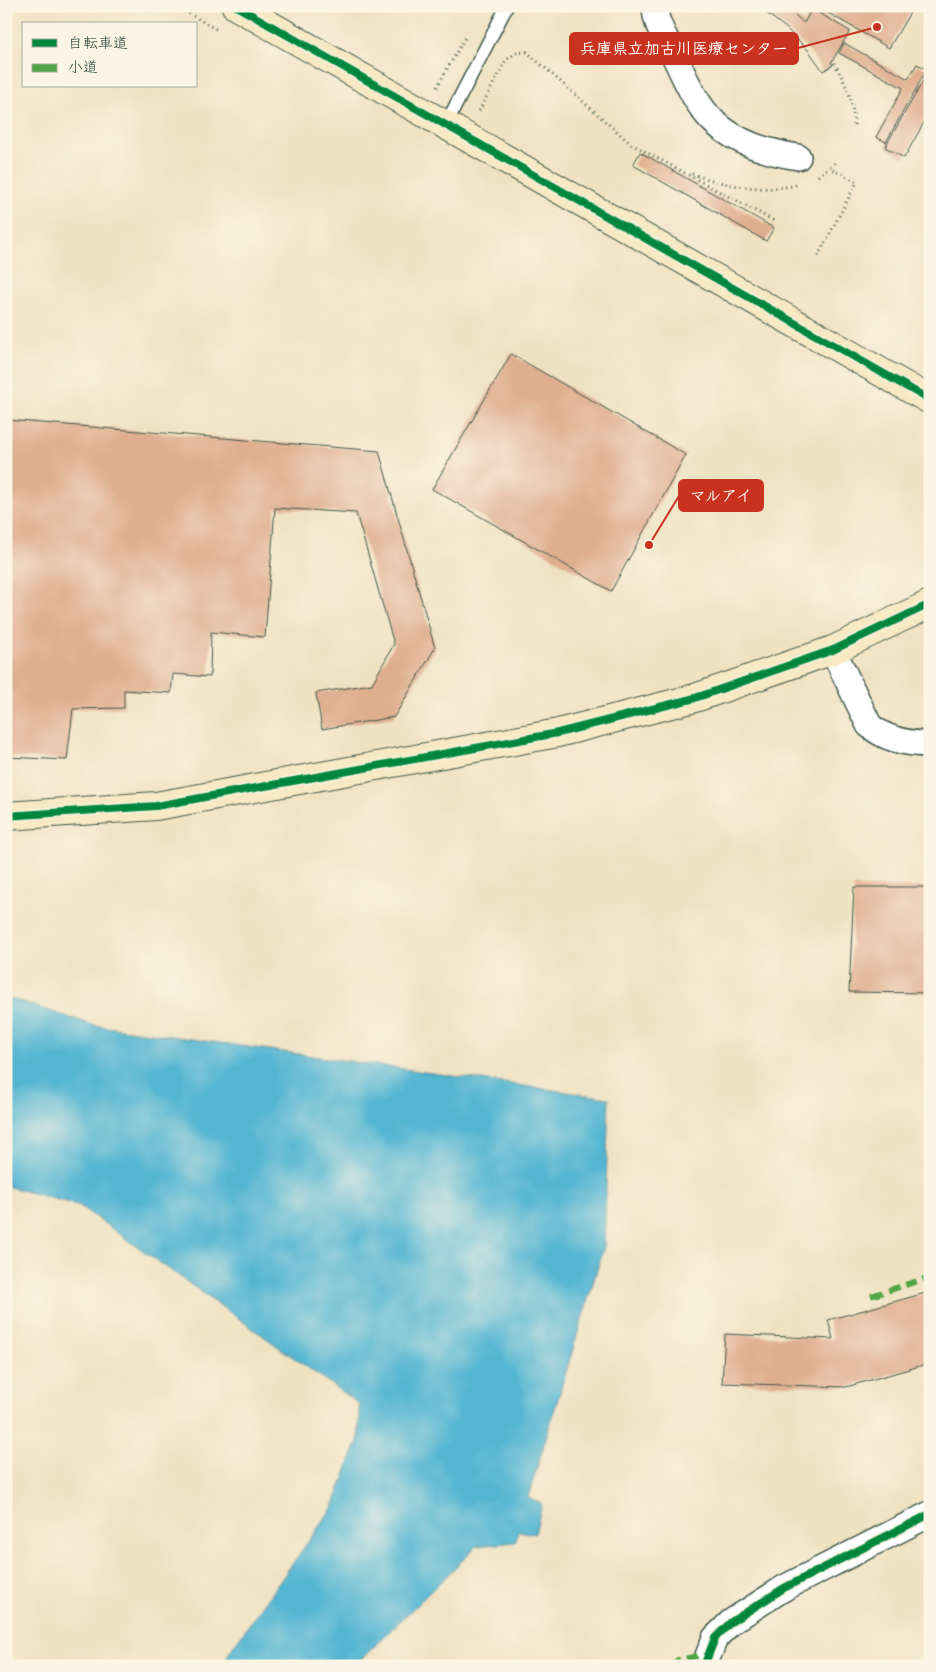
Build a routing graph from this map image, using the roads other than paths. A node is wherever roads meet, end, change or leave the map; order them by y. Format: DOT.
graph roads {
  1 [pos="236,6"];
  2 [pos="507,6"];
  3 [pos="656,6"];
  4 [pos="446,124"];
  5 [pos="798,157"];
  6 [pos="930,400"];
  7 [pos="930,604"];
  8 [pos="833,650"];
  9 [pos="930,744"];
  10 [pos="6,816"];
  11 [pos="930,1514"];
  12 [pos="704,1666"];
  1 -- 4 [label="street"];
  2 -- 4 [label="lane"];
  3 -- 5 [label="street"];
  4 -- 6 [label="street"];
  7 -- 8 [label="street"];
  8 -- 9 [label="street"];
  8 -- 10 [label="street"];
  11 -- 12 [label="street"];
}
